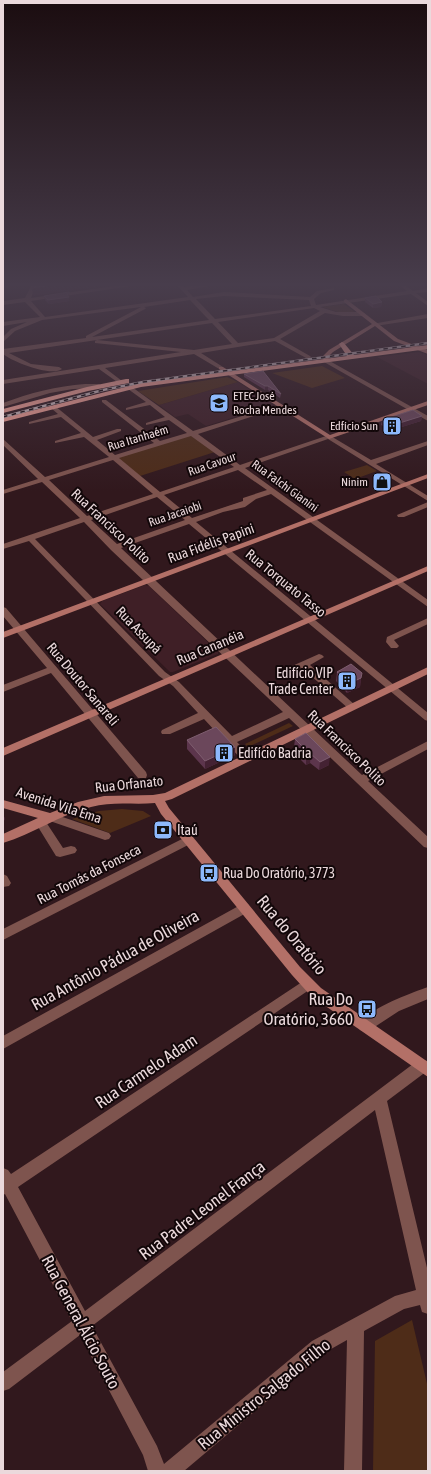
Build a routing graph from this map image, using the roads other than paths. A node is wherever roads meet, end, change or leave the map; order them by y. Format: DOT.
graph roads {
  1 [pos="6,353"];
  2 [pos="191,353"];
  3 [pos="197,353"];
  4 [pos="301,353"];
  5 [pos="331,353"];
  6 [pos="356,353"];
  7 [pos="363,353"];
  8 [pos="349,354"];
  9 [pos="308,357"];
  10 [pos="326,357"];
  11 [pos="34,366"];
  12 [pos="100,366"];
  13 [pos="221,368"];
  14 [pos="74,371"];
  15 [pos="229,374"];
  16 [pos="3,382"];
  17 [pos="120,382"];
  18 [pos="30,384"];
  19 [pos="99,386"];
  20 [pos="130,388"];
  21 [pos="104,402"];
  22 [pos="151,403"];
  23 [pos="428,404"];
  24 [pos="3,405"];
  25 [pos="280,406"];
  26 [pos="53,407"];
  27 [pos="128,409"];
  28 [pos="411,409"];
  29 [pos="3,411"];
  30 [pos="62,415"];
  31 [pos="123,416"];
  32 [pos="171,417"];
  33 [pos="428,418"];
  34 [pos="113,419"];
  35 [pos="3,420"];
  36 [pos="31,423"];
  37 [pos="148,424"];
  38 [pos="119,430"];
  39 [pos="192,433"];
  40 [pos="89,436"];
  41 [pos="329,437"];
  42 [pos="3,441"];
  43 [pos="58,442"];
  44 [pos="158,443"];
  45 [pos="428,443"];
  46 [pos="114,457"];
  47 [pos="371,463"];
  48 [pos="240,467"];
  49 [pos="428,476"];
  50 [pos="42,480"];
  51 [pos="405,484"];
  52 [pos="272,491"];
  53 [pos="3,492"];
  54 [pos="159,494"];
  55 [pos="428,499"];
  56 [pos="428,504"];
  57 [pos="401,515"];
  58 [pos="84,519"];
  59 [pos="312,520"];
  60 [pos="192,521"];
  61 [pos="30,538"];
  62 [pos="3,547"];
  63 [pos="114,548"];
  64 [pos="226,551"];
  65 [pos="428,568"];
  66 [pos="149,580"];
  67 [pos="397,581"];
  68 [pos="91,602"];
  69 [pos="428,604"];
  70 [pos="3,610"];
  71 [pos="310,620"];
  72 [pos="428,621"];
  73 [pos="19,629"];
  74 [pos="3,635"];
  75 [pos="394,646"];
  76 [pos="229,655"];
  77 [pos="320,656"];
  78 [pos="302,664"];
  79 [pos="52,669"];
  80 [pos="428,670"];
  81 [pos="284,673"];
  82 [pos="170,680"];
  83 [pos="392,687"];
  84 [pos="3,689"];
  85 [pos="352,707"];
  86 [pos="90,713"];
  87 [pos="290,713"];
  88 [pos="205,714"];
  89 [pos="428,718"];
  90 [pos="307,729"];
  91 [pos="166,732"];
  92 [pos="230,741"];
  93 [pos="428,744"];
  94 [pos="3,752"];
  95 [pos="247,758"];
  96 [pos="142,775"];
  97 [pos="361,780"];
  98 [pos="158,799"];
  99 [pos="3,804"];
  100 [pos="51,817"];
  101 [pos="40,822"];
  102 [pos="105,836"];
  103 [pos="426,838"];
  104 [pos="3,839"];
  105 [pos="188,840"];
  106 [pos="71,850"];
  107 [pos="244,908"];
  108 [pos="3,935"];
  109 [pos="308,984"];
  110 [pos="428,993"];
  111 [pos="365,1026"];
  112 [pos="3,1043"];
  113 [pos="425,1068"];
  114 [pos="380,1100"];
  115 [pos="5,1182"];
  116 [pos="427,1299"];
  117 [pos="82,1324"];
  118 [pos="356,1326"];
  119 [pos="3,1383"];
  120 [pos="157,1471"];
  121 [pos="170,1471"];
  122 [pos="353,1471"];
  1 -- 11 [label="street"];
  2 -- 12 [label="street"];
  3 -- 13 [label="street"];
  4 -- 9 [label="street"];
  5 -- 10 [label="street"];
  6 -- 8 [label="highway"];
  7 -- 8 [label="highway"];
  8 -- 10 [label="highway"];
  9 -- 10 [label="highway"];
  9 -- 13 [label="highway"];
  10 -- 15 [label="highway"];
  10 -- 28 [label="street"];
  11 -- 14 [label="street"];
  11 -- 18 [label="street"];
  12 -- 14 [label="street"];
  12 -- 17 [label="street"];
  13 -- 15 [label="street"];
  13 -- 17 [label="highway"];
  14 -- 18 [label="street"];
  15 -- 20 [label="highway"];
  15 -- 25 [label="street"];
  16 -- 18 [label="street"];
  17 -- 19 [label="highway"];
  18 -- 19 [label="street"];
  18 -- 24 [label="street"];
  19 -- 29 [label="highway"];
  20 -- 22 [label="street, Rua Falchi Gianini"];
  20 -- 26 [label="highway"];
  21 -- 31 [label="street"];
  22 -- 27 [label="street"];
  22 -- 32 [label="street, Rua Falchi Gianini"];
  23 -- 28 [label="street, Rua Cavour"];
  25 -- 39 [label="street, Rua Itanhaém"];
  25 -- 41 [label="street"];
  26 -- 30 [label="street, Rua Torquato Tasso"];
  26 -- 35 [label="highway"];
  28 -- 33 [label="street"];
  28 -- 41 [label="street, Rua Cavour"];
  30 -- 36 [label="street"];
  30 -- 40 [label="street, Rua Torquato Tasso"];
  31 -- 34 [label="street"];
  31 -- 44 [label="street"];
  32 -- 37 [label="street"];
  32 -- 39 [label="street, Rua Falchi Gianini"];
  38 -- 40 [label="street"];
  39 -- 44 [label="street, Rua Itanhaém"];
  39 -- 48 [label="street, Rua Falchi Gianini"];
  40 -- 43 [label="street"];
  40 -- 46 [label="street, Rua Torquato Tasso"];
  41 -- 47 [label="street"];
  41 -- 48 [label="street, Rua Cavour"];
  42 -- 50 [label="street, Rua Francisco Polito"];
  44 -- 46 [label="street, Rua Itanhaém"];
  45 -- 47 [label="street"];
  46 -- 50 [label="street, Rua Itanhaém"];
  46 -- 54 [label="street, Rua Torquato Tasso"];
  47 -- 51 [label="street"];
  48 -- 52 [label="street, Rua Falchi Gianini"];
  48 -- 54 [label="street, Rua Cavour"];
  49 -- 51 [label="street, Rua Fidélis Papini"];
  50 -- 53 [label="street, Rua Itanhaém"];
  50 -- 58 [label="street, Rua Francisco Polito"];
  51 -- 55 [label="street"];
  51 -- 59 [label="street, Rua Fidélis Papini"];
  52 -- 59 [label="street, Rua Falchi Gianini"];
  52 -- 60 [label="street, Rua Jacaiobi"];
  54 -- 58 [label="street, Rua Cavour"];
  54 -- 60 [label="street, Rua Torquato Tasso"];
  56 -- 57 [label="street"];
  58 -- 61 [label="street, Rua Cavour"];
  58 -- 63 [label="street, Rua Francisco Polito"];
  59 -- 64 [label="street, Rua Fidélis Papini"];
  59 -- 67 [label="street, Rua Falchi Gianini"];
  60 -- 63 [label="street, Rua Jacaiobi"];
  60 -- 64 [label="street, Rua Torquato Tasso"];
  61 -- 62 [label="street, Rua Cavour"];
  61 -- 68 [label="street, Rua Assupá"];
  63 -- 66 [label="street, Rua Francisco Polito"];
  64 -- 66 [label="street, Rua Fidélis Papini"];
  64 -- 71 [label="street, Rua Torquato Tasso"];
  65 -- 67 [label="street, Rua Cananéia"];
  66 -- 68 [label="street, Rua Fidélis Papini"];
  66 -- 76 [label="street, Rua Francisco Polito"];
  67 -- 69 [label="street, Rua Falchi Gianini"];
  67 -- 71 [label="street, Rua Cananéia"];
  68 -- 73 [label="street, Rua Fidélis Papini"];
  68 -- 82 [label="street, Rua Assupá"];
  70 -- 73 [label="street, Rua Doutor Sanareli"];
  71 -- 76 [label="street, Rua Cananéia"];
  71 -- 83 [label="street, Rua Torquato Tasso"];
  72 -- 75 [label="street"];
  73 -- 74 [label="street, Rua Fidélis Papini"];
  73 -- 79 [label="street, Rua Doutor Sanareli"];
  76 -- 82 [label="street, Rua Cananéia"];
  76 -- 87 [label="street, Rua Francisco Polito"];
  77 -- 78 [label="street"];
  78 -- 81 [label="street"];
  78 -- 85 [label="street"];
  79 -- 84 [label="street"];
  79 -- 86 [label="street, Rua Doutor Sanareli"];
  80 -- 83 [label="street, Rua Orfanato"];
  82 -- 86 [label="street, Rua Cananéia"];
  82 -- 88 [label="street, Rua Assupá"];
  83 -- 85 [label="street, Rua Orfanato"];
  83 -- 89 [label="street, Rua Torquato Tasso"];
  85 -- 90 [label="street, Rua Orfanato"];
  86 -- 94 [label="street, Rua Cananéia"];
  86 -- 96 [label="street, Rua Doutor Sanareli"];
  87 -- 90 [label="street, Rua Francisco Polito"];
  87 -- 92 [label="street"];
  88 -- 91 [label="street"];
  88 -- 92 [label="street, Rua Assupá"];
  90 -- 95 [label="street, Rua Orfanato"];
  90 -- 97 [label="street, Rua Francisco Polito"];
  92 -- 95 [label="street, Rua Assupá"];
  93 -- 97 [label="street"];
  95 -- 98 [label="street, Rua Orfanato"];
  97 -- 103 [label="street, Rua Francisco Polito"];
  98 -- 100 [label="street, Rua Orfanato"];
  98 -- 105 [label="street, Rua do Oratório"];
  99 -- 100 [label="street, Avenida Vila Ema"];
  100 -- 101 [label="street, Rua Orfanato"];
  100 -- 102 [label="street, Avenida Vila Ema"];
  101 -- 104 [label="street, Rua Orfanato"];
  101 -- 106 [label="street"];
  105 -- 107 [label="street, Rua do Oratório"];
  105 -- 108 [label="street, Rua Tomás da Fonseca"];
  107 -- 109 [label="street, Rua do Oratório"];
  107 -- 112 [label="street, Rua Antônio Pádua de Oliveira"];
  109 -- 111 [label="street, Rua do Oratório"];
  109 -- 115 [label="street, Rua Carmelo Adam"];
  110 -- 111 [label="street"];
  111 -- 113 [label="street, Rua do Oratório"];
  113 -- 114 [label="street, Rua Padre Leonel França"];
  114 -- 116 [label="street"];
  114 -- 117 [label="street, Rua Padre Leonel França"];
  115 -- 117 [label="street, Rua General Álcio Souto"];
  116 -- 118 [label="street, Rua Ministro Salgado Filho"];
  117 -- 119 [label="street, Rua Padre Leonel França"];
  117 -- 120 [label="street, Rua General Álcio Souto"];
  118 -- 121 [label="street, Rua Ministro Salgado Filho"];
  118 -- 122 [label="street"];
}
